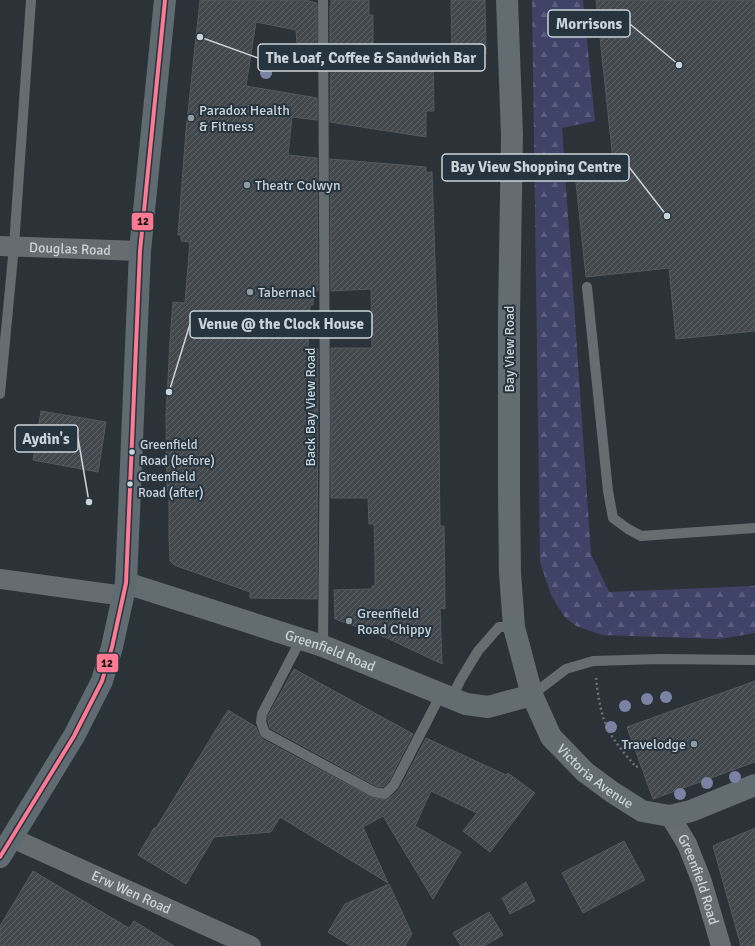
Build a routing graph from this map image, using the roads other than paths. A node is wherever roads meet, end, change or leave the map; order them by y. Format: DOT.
graph roads {
  1 [pos="30,0"];
  2 [pos="164,0"];
  3 [pos="323,0"];
  4 [pos="507,0"];
  5 [pos="7,246"];
  6 [pos="140,252"];
  7 [pos="587,287"];
  8 [pos="0,394"];
  9 [pos="755,528"];
  10 [pos="0,579"];
  11 [pos="125,590"];
  12 [pos="514,627"];
  13 [pos="301,639"];
  14 [pos="323,646"];
  15 [pos="755,660"];
  16 [pos="532,695"];
  17 [pos="446,697"];
  18 [pos="755,785"];
  19 [pos="670,816"];
  20 [pos="12,838"];
  21 [pos="0,857"];
  22 [pos="251,946"];
  23 [pos="721,946"];
  1 -- 5 [label="lane"];
  2 -- 6 [label="main road"];
  3 -- 14 [label="lane, Back Bay View Road"];
  4 -- 12 [label="main road, Bay View Road"];
  5 -- 6 [label="street, Douglas Road"];
  5 -- 8 [label="lane"];
  6 -- 11 [label="main road"];
  7 -- 9 [label="lane"];
  10 -- 11 [label="street"];
  11 -- 13 [label="main road, Greenfield Road"];
  11 -- 20 [label="main road"];
  12 -- 16 [label="main road, Bay View Road"];
  12 -- 17 [label="lane"];
  13 -- 14 [label="main road, Greenfield Road"];
  13 -- 17 [label="lane"];
  14 -- 17 [label="main road, Greenfield Road"];
  15 -- 16 [label="lane"];
  16 -- 17 [label="main road, Greenfield Road"];
  16 -- 19 [label="main road, Victoria Avenue"];
  18 -- 19 [label="main road, Victoria Avenue"];
  19 -- 23 [label="street, Greenfield Road"];
  20 -- 21 [label="main road"];
  20 -- 22 [label="street, Erw Wen Road"];
}
